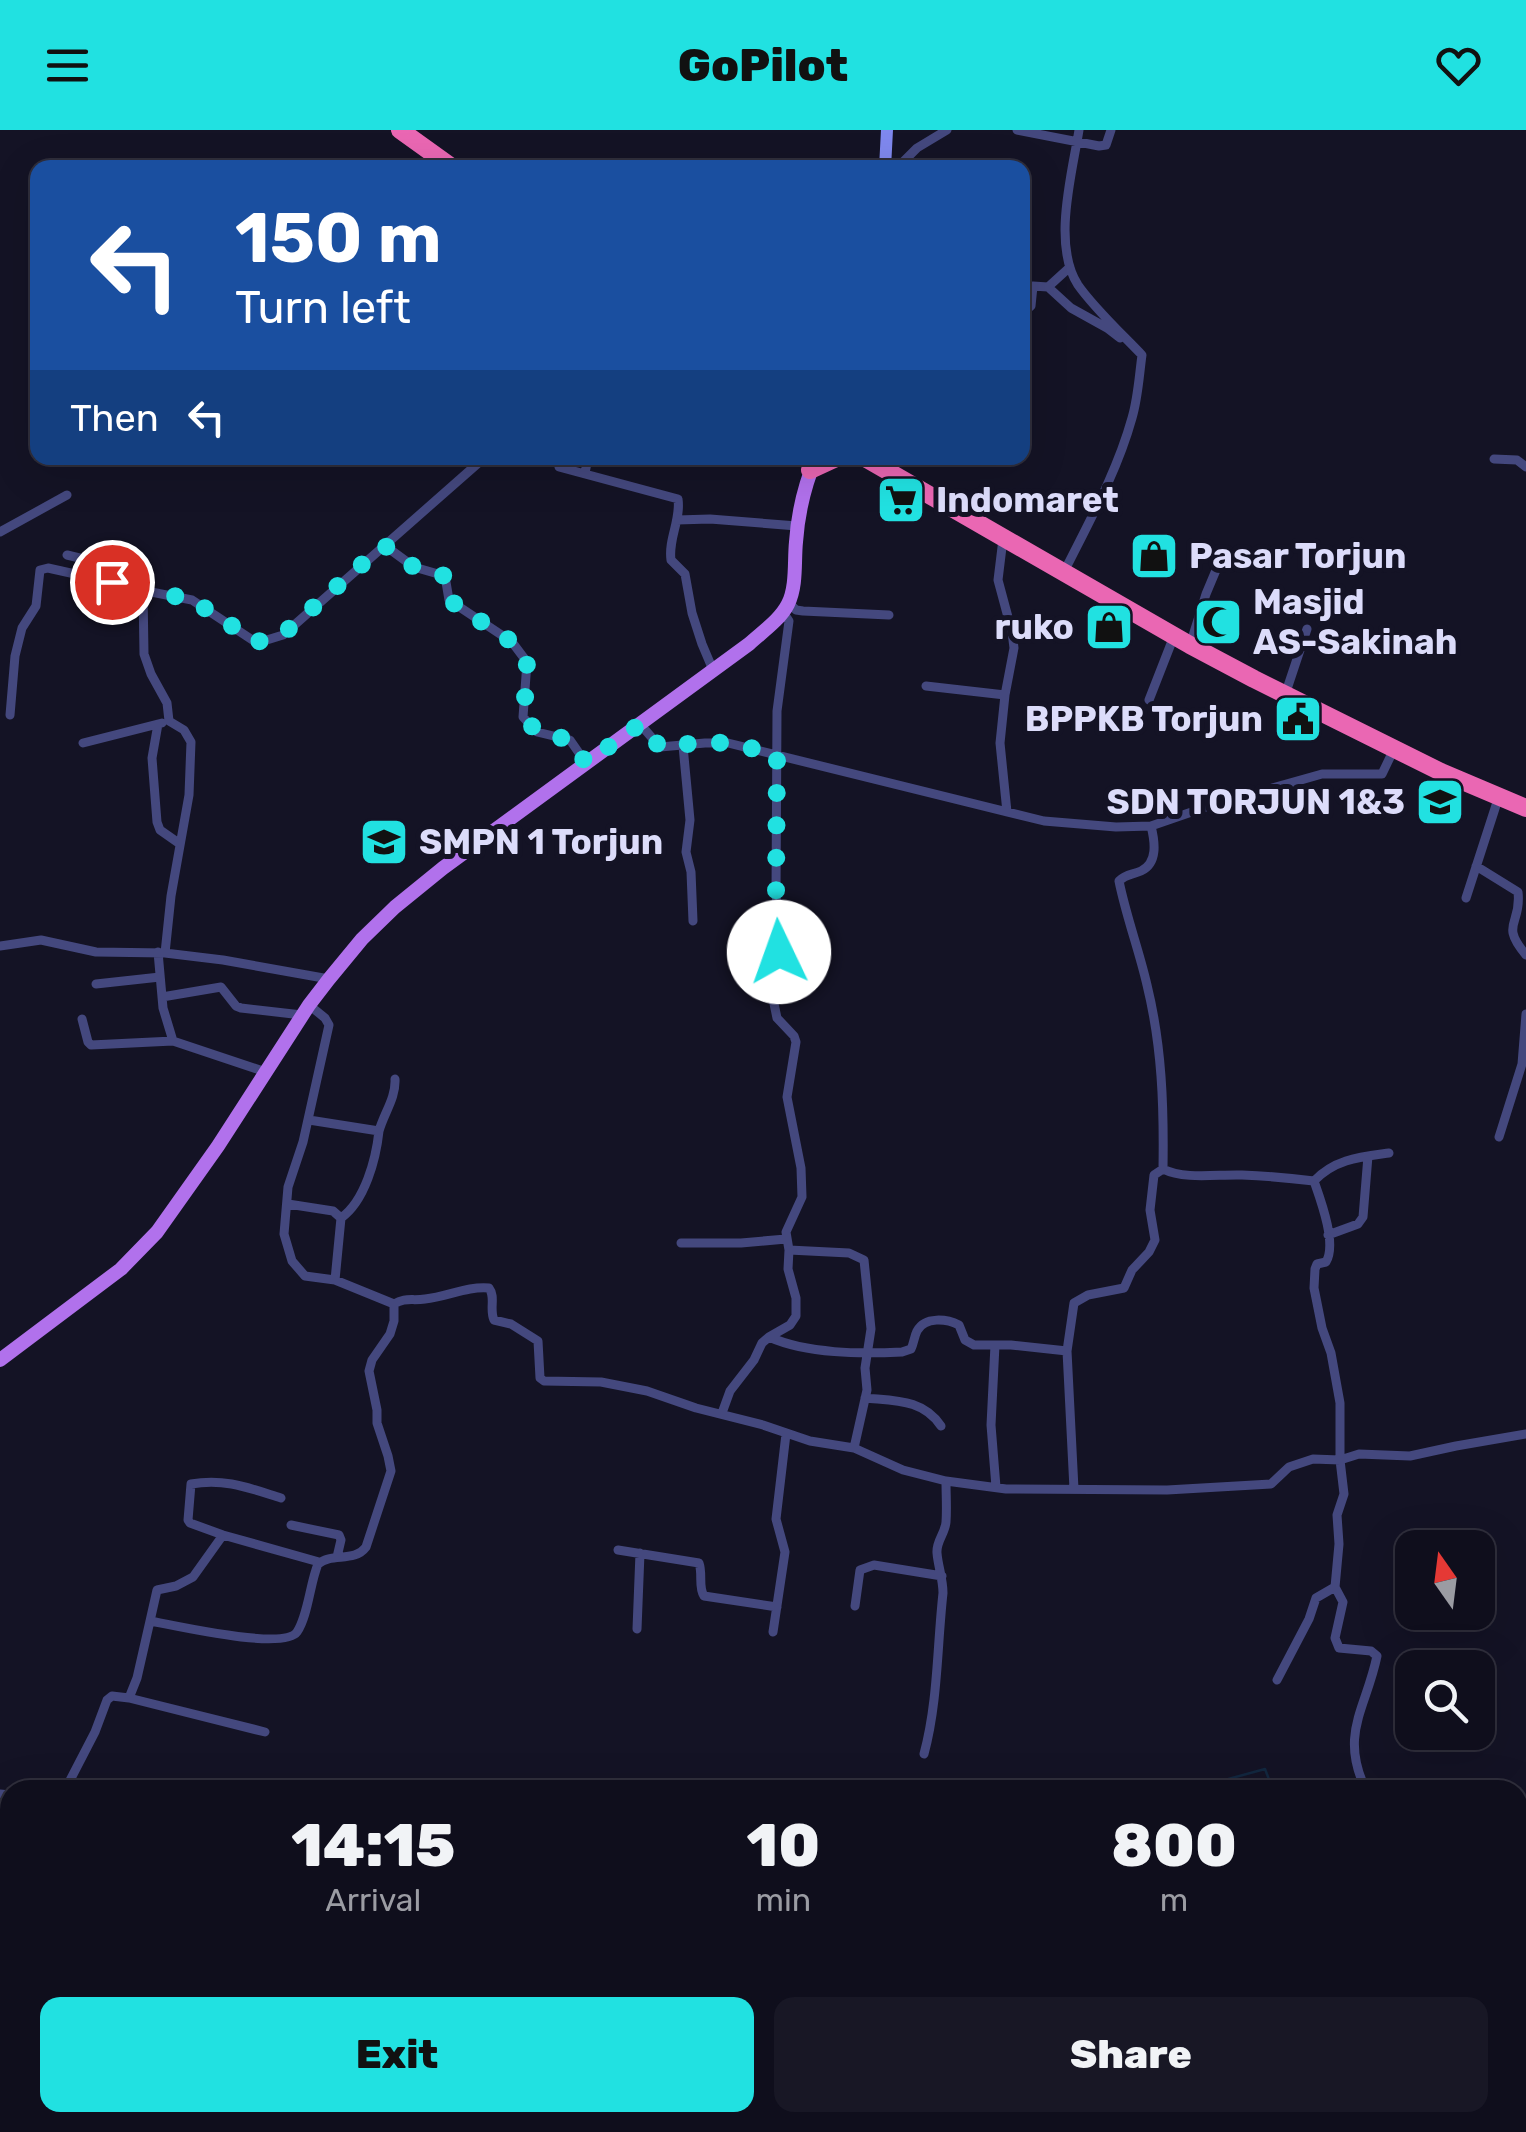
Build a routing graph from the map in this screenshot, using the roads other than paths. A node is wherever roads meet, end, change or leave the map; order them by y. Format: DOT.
graph roads {
  1 [pos="400,130"];
  2 [pos="887,130"];
  3 [pos="947,130"];
  4 [pos="1017,130"];
  5 [pos="1111,130"];
  6 [pos="1078,135"];
  7 [pos="442,160"];
  8 [pos="885,160"];
  9 [pos="905,160"];
  10 [pos="1070,267"];
  11 [pos="1048,287"];
  12 [pos="1030,307"];
  13 [pos="1142,355"];
  14 [pos="1494,459"];
  15 [pos="476,465"];
  16 [pos="587,465"];
  17 [pos="810,465"];
  18 [pos="882,465"];
  19 [pos="559,466"];
  20 [pos="1526,468"];
  21 [pos="585,473"];
  22 [pos="67,496"];
  23 [pos="677,520"];
  24 [pos="798,526"];
  25 [pos="0,532"];
  26 [pos="1004,538"];
  27 [pos="384,545"];
  28 [pos="67,555"];
  29 [pos="1219,564"];
  30 [pos="1064,572"];
  31 [pos="94,578"];
  32 [pos="142,590"];
  33 [pos="788,603"];
  34 [pos="889,615"];
  35 [pos="779,617"];
  36 [pos="1307,630"];
  37 [pos="1182,640"];
  38 [pos="714,670"];
  39 [pos="926,686"];
  40 [pos="1005,695"];
  41 [pos="1285,695"];
  42 [pos="1150,700"];
  43 [pos="10,715"];
  44 [pos="164,722"];
  45 [pos="640,724"];
  46 [pos="82,743"];
  47 [pos="684,746"];
  48 [pos="1394,749"];
  49 [pos="777,754"];
  50 [pos="586,763"];
  51 [pos="1499,796"];
  52 [pos="1526,808"];
  53 [pos="1007,812"];
  54 [pos="1151,826"];
  55 [pos="180,844"];
  56 [pos="1476,866"];
  57 [pos="1466,898"];
  58 [pos="693,922"];
  59 [pos="0,946"];
  60 [pos="161,952"];
  61 [pos="1526,956"];
  62 [pos="160,978"];
  63 [pos="329,979"];
  64 [pos="96,984"];
  65 [pos="162,997"];
  66 [pos="306,1010"];
  67 [pos="1526,1014"];
  68 [pos="82,1019"];
  69 [pos="173,1041"];
  70 [pos="266,1072"];
  71 [pos="396,1079"];
  72 [pos="308,1120"];
  73 [pos="380,1131"];
  74 [pos="1499,1138"];
  75 [pos="1388,1153"];
  76 [pos="1368,1156"];
  77 [pos="1163,1169"];
  78 [pos="1314,1181"];
  79 [pos="288,1204"];
  80 [pos="341,1218"];
  81 [pos="1328,1235"];
  82 [pos="681,1242"];
  83 [pos="788,1244"];
  84 [pos="335,1280"];
  85 [pos="394,1304"];
  86 [pos="769,1337"];
  87 [pos="995,1345"];
  88 [pos="1067,1351"];
  89 [pos="866,1352"];
  90 [pos="0,1360"];
  91 [pos="865,1398"];
  92 [pos="722,1412"];
  93 [pos="941,1426"];
  94 [pos="786,1434"];
  95 [pos="1526,1434"];
  96 [pos="854,1448"];
  97 [pos="1340,1460"];
  98 [pos="946,1482"];
  99 [pos="996,1488"];
  100 [pos="1074,1489"];
  101 [pos="281,1498"];
  102 [pos="291,1525"];
  103 [pos="222,1535"];
  104 [pos="618,1550"];
  105 [pos="640,1553"];
  106 [pos="336,1557"];
  107 [pos="319,1562"];
  108 [pos="942,1576"];
  109 [pos="1335,1587"];
  110 [pos="855,1606"];
  111 [pos="777,1607"];
  112 [pos="150,1621"];
  113 [pos="638,1629"];
  114 [pos="773,1632"];
  115 [pos="1277,1680"];
  116 [pos="129,1698"];
  117 [pos="265,1732"];
  118 [pos="924,1754"];
  119 [pos="70,1780"];
  120 [pos="1362,1780"];
  1 -- 7 [label="highway"];
  2 -- 8 [label="street"];
  3 -- 9 [label="street"];
  4 -- 6 [label="street"];
  5 -- 6 [label="street"];
  6 -- 10 [label="street"];
  10 -- 11 [label="street"];
  10 -- 13 [label="street"];
  11 -- 12 [label="street"];
  11 -- 13 [label="street"];
  13 -- 30 [label="street"];
  14 -- 20 [label="street"];
  15 -- 27 [label="street"];
  16 -- 21 [label="street"];
  17 -- 24 [label="main road"];
  18 -- 26 [label="highway"];
  19 -- 21 [label="street"];
  21 -- 23 [label="street"];
  22 -- 25 [label="street"];
  23 -- 24 [label="street"];
  23 -- 38 [label="street"];
  24 -- 33 [label="main road"];
  26 -- 30 [label="highway"];
  26 -- 40 [label="street"];
  27 -- 32 [label="street"];
  27 -- 50 [label="street"];
  28 -- 31 [label="street"];
  29 -- 37 [label="street"];
  30 -- 37 [label="highway"];
  31 -- 32 [label="street"];
  31 -- 43 [label="street"];
  32 -- 44 [label="street"];
  33 -- 34 [label="street"];
  33 -- 35 [label="main road"];
  35 -- 38 [label="main road"];
  35 -- 49 [label="street"];
  36 -- 41 [label="street"];
  37 -- 41 [label="highway"];
  37 -- 42 [label="street"];
  38 -- 45 [label="main road"];
  39 -- 40 [label="street"];
  40 -- 53 [label="street"];
  41 -- 48 [label="highway"];
  44 -- 46 [label="street"];
  44 -- 55 [label="street"];
  44 -- 55 [label="street"];
  45 -- 47 [label="street"];
  45 -- 50 [label="main road"];
  47 -- 49 [label="street"];
  47 -- 58 [label="street"];
  48 -- 51 [label="highway"];
  48 -- 54 [label="street"];
  49 -- 53 [label="street"];
  49 -- 83 [label="street"];
  50 -- 63 [label="main road"];
  51 -- 52 [label="highway"];
  51 -- 56 [label="street"];
  53 -- 54 [label="street"];
  54 -- 77 [label="street"];
  55 -- 60 [label="street"];
  56 -- 57 [label="street"];
  56 -- 61 [label="street"];
  59 -- 60 [label="street"];
  60 -- 62 [label="street"];
  60 -- 63 [label="street"];
  62 -- 64 [label="street"];
  62 -- 65 [label="street"];
  63 -- 66 [label="main road"];
  65 -- 66 [label="street"];
  65 -- 69 [label="street"];
  66 -- 70 [label="main road"];
  66 -- 72 [label="street"];
  67 -- 74 [label="street"];
  68 -- 69 [label="street"];
  69 -- 70 [label="street"];
  70 -- 90 [label="main road"];
  71 -- 73 [label="street"];
  72 -- 73 [label="street"];
  72 -- 79 [label="street"];
  73 -- 80 [label="street"];
  75 -- 76 [label="street"];
  76 -- 78 [label="street"];
  76 -- 81 [label="street"];
  77 -- 78 [label="street"];
  77 -- 88 [label="street"];
  78 -- 81 [label="street"];
  79 -- 80 [label="street"];
  79 -- 84 [label="street"];
  80 -- 84 [label="street"];
  81 -- 97 [label="street"];
  82 -- 83 [label="street"];
  83 -- 86 [label="street"];
  83 -- 89 [label="street"];
  84 -- 85 [label="street"];
  85 -- 92 [label="street"];
  85 -- 106 [label="street"];
  86 -- 89 [label="street"];
  86 -- 92 [label="street"];
  87 -- 88 [label="street"];
  87 -- 89 [label="street"];
  87 -- 99 [label="street"];
  88 -- 100 [label="street"];
  89 -- 91 [label="street"];
  91 -- 93 [label="street"];
  91 -- 96 [label="street"];
  92 -- 94 [label="street"];
  94 -- 96 [label="street"];
  94 -- 111 [label="street"];
  95 -- 97 [label="street"];
  96 -- 98 [label="street"];
  97 -- 100 [label="street"];
  97 -- 109 [label="street"];
  98 -- 99 [label="street"];
  98 -- 108 [label="street"];
  99 -- 100 [label="street"];
  101 -- 103 [label="street"];
  102 -- 106 [label="street"];
  103 -- 107 [label="street"];
  103 -- 112 [label="street"];
  104 -- 105 [label="street"];
  105 -- 111 [label="street"];
  105 -- 113 [label="street"];
  106 -- 107 [label="street"];
  107 -- 112 [label="street"];
  108 -- 110 [label="street"];
  108 -- 118 [label="street"];
  109 -- 115 [label="street"];
  109 -- 120 [label="street"];
  111 -- 114 [label="street"];
  112 -- 116 [label="street"];
  116 -- 117 [label="street"];
  116 -- 119 [label="street"];
}
